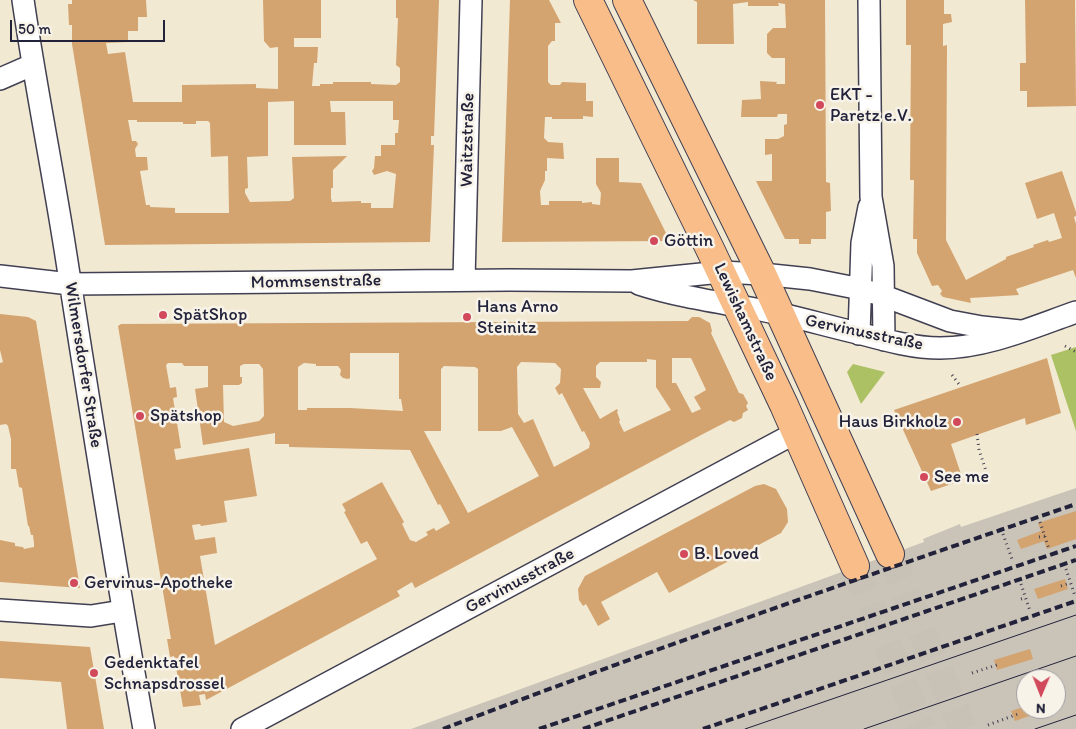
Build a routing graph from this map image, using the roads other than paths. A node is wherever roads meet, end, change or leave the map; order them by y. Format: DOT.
graph roads {
  1 [pos="23,0"];
  2 [pos="471,0"];
  3 [pos="588,0"];
  4 [pos="627,0"];
  5 [pos="869,0"];
  6 [pos="32,65"];
  7 [pos="0,79"];
  8 [pos="871,197"];
  9 [pos="721,272"];
  10 [pos="762,274"];
  11 [pos="0,276"];
  12 [pos="464,280"];
  13 [pos="632,281"];
  14 [pos="70,284"];
  15 [pos="861,289"];
  16 [pos="884,296"];
  17 [pos="738,307"];
  18 [pos="1076,312"];
  19 [pos="780,314"];
  20 [pos="1020,331"];
  21 [pos="860,334"];
  22 [pos="884,340"];
  23 [pos="797,432"];
  24 [pos="890,554"];
  25 [pos="856,566"];
  26 [pos="0,610"];
  27 [pos="122,611"];
  28 [pos="144,729"];
  29 [pos="242,729"];
  1 -- 6 [label="street, Wilmersdorfer Straße"];
  2 -- 12 [label="street, Waitzstraße"];
  3 -- 9 [label="main road, Lewishamstraße"];
  4 -- 10 [label="main road, Lewishamstraße"];
  5 -- 8 [label="street"];
  6 -- 7 [label="street"];
  6 -- 14 [label="street, Wilmersdorfer Straße"];
  8 -- 15 [label="street"];
  8 -- 16 [label="street"];
  9 -- 10 [label="street, Mommsenstraße"];
  9 -- 13 [label="street, Mommsenstraße"];
  9 -- 17 [label="main road, Lewishamstraße"];
  10 -- 15 [label="street, Gervinusstraße"];
  10 -- 19 [label="main road, Lewishamstraße"];
  11 -- 14 [label="street, Mommsenstraße"];
  12 -- 13 [label="street, Mommsenstraße"];
  12 -- 14 [label="street, Mommsenstraße"];
  13 -- 17 [label="street, Mommsenstraße"];
  14 -- 27 [label="street, Wilmersdorfer Straße"];
  15 -- 16 [label="street, Gervinusstraße"];
  15 -- 21 [label="street"];
  16 -- 20 [label="street, Gervinusstraße"];
  16 -- 22 [label="street"];
  17 -- 19 [label="street, Gervinusstraße"];
  17 -- 23 [label="main road, Lewishamstraße"];
  18 -- 20 [label="street, Gervinusstraße"];
  19 -- 21 [label="street, Gervinusstraße"];
  19 -- 24 [label="main road, Lewishamstraße"];
  20 -- 22 [label="street, Gervinusstraße"];
  21 -- 22 [label="street, Gervinusstraße"];
  23 -- 25 [label="main road, Lewishamstraße"];
  23 -- 29 [label="street, Gervinusstraße"];
  26 -- 27 [label="street"];
  27 -- 28 [label="street, Wilmersdorfer Straße"];
}
